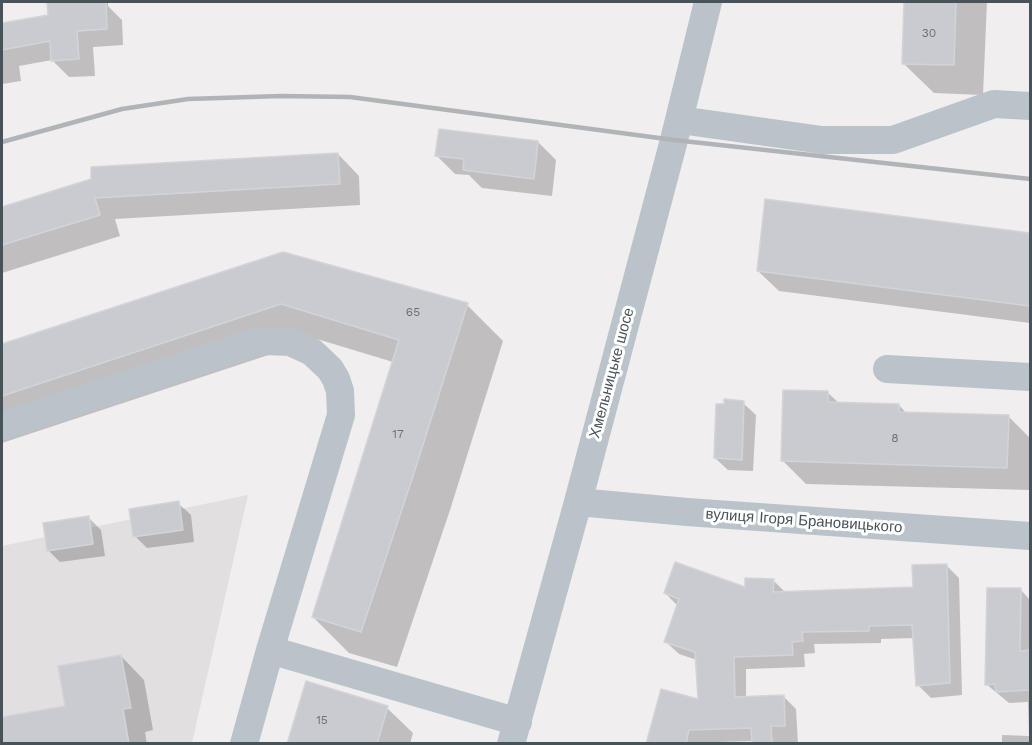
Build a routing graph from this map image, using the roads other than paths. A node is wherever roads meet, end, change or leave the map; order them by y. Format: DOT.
graph roads {
  1 [pos="708,2"];
  2 [pos="1030,106"];
  3 [pos="680,120"];
  4 [pos="887,369"];
  5 [pos="1030,377"];
  6 [pos="2,426"];
  7 [pos="578,502"];
  8 [pos="1030,536"];
  9 [pos="270,650"];
  10 [pos="514,733"];
  11 [pos="244,744"];
  1 -- 3 [label="street, Хмельницьке шосе"];
  2 -- 3 [label="street"];
  3 -- 7 [label="street, Хмельницьке шосе"];
  4 -- 5 [label="street"];
  6 -- 9 [label="street"];
  7 -- 8 [label="street, вулиця Ігоря Брановицького"];
  7 -- 10 [label="street, Хмельницьке шосе"];
  9 -- 10 [label="street"];
  9 -- 11 [label="street"];
}
